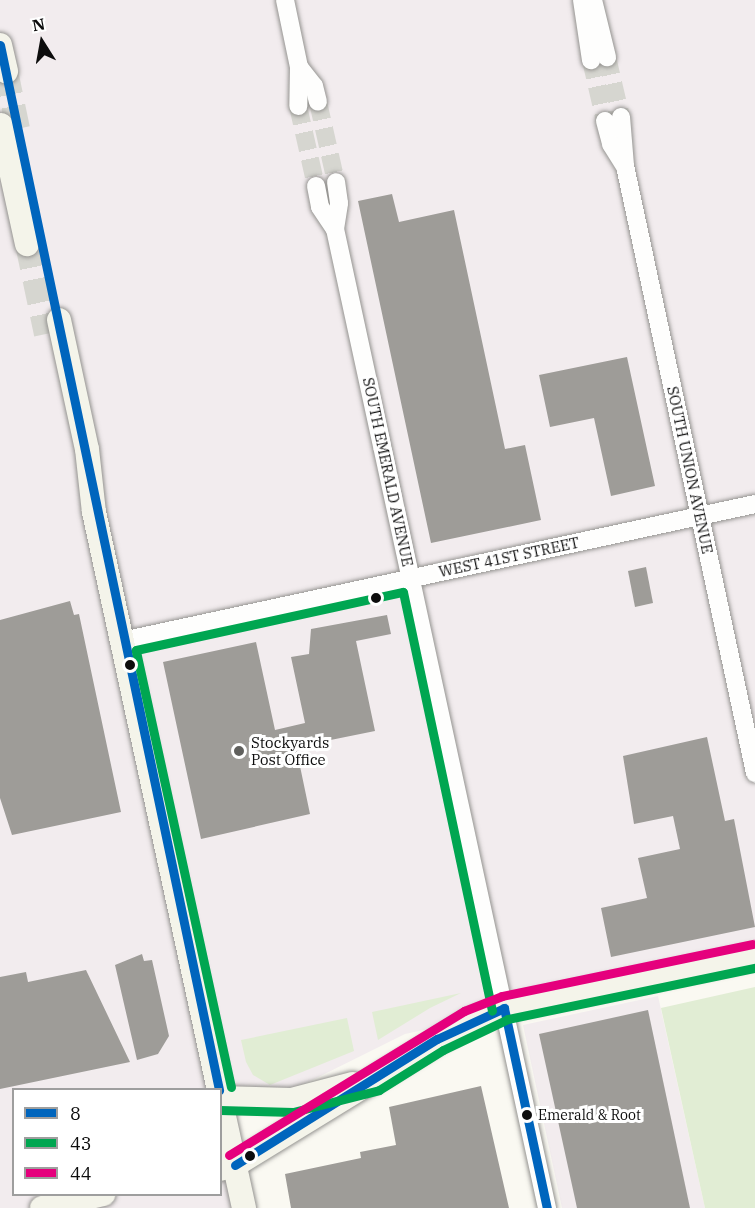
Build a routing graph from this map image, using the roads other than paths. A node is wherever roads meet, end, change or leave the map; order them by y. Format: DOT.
graph roads {
  1 [pos="285,0"];
  2 [pos="582,0"];
  3 [pos="593,0"];
  4 [pos="0,45"];
  5 [pos="299,67"];
  6 [pos="6,71"];
  7 [pos="318,102"];
  8 [pos="298,106"];
  9 [pos="613,119"];
  10 [pos="10,127"];
  11 [pos="336,182"];
  12 [pos="316,186"];
  13 [pos="335,229"];
  14 [pos="34,239"];
  15 [pos="53,327"];
  16 [pos="755,504"];
  17 [pos="700,516"];
  18 [pos="412,578"];
  19 [pos="122,641"];
  20 [pos="755,773"];
  21 [pos="755,956"];
  22 [pos="504,1008"];
  23 [pos="376,1078"];
  24 [pos="219,1088"];
  25 [pos="222,1098"];
  26 [pos="222,1115"];
  27 [pos="228,1167"];
  28 [pos="94,1196"];
  29 [pos="42,1208"];
  30 [pos="244,1208"];
  31 [pos="547,1208"];
  1 -- 5 [label="street"];
  2 -- 3 [label="street"];
  4 -- 6 [label="main road"];
  5 -- 7 [label="street"];
  5 -- 8 [label="street"];
  9 -- 17 [label="street, SOUTH UNION AVENUE"];
  10 -- 14 [label="main road"];
  11 -- 13 [label="street, SOUTH EMERALD AVENUE"];
  12 -- 13 [label="street, SOUTH EMERALD AVENUE"];
  13 -- 18 [label="street, SOUTH EMERALD AVENUE"];
  15 -- 19 [label="main road"];
  16 -- 17 [label="street, WEST 41ST STREET"];
  17 -- 18 [label="street, WEST 41ST STREET"];
  17 -- 20 [label="street, SOUTH UNION AVENUE"];
  18 -- 19 [label="street, WEST 41ST STREET"];
  18 -- 22 [label="street, SOUTH EMERALD AVENUE"];
  19 -- 24 [label="main road"];
  21 -- 22 [label="main road"];
  22 -- 23 [label="main road"];
  22 -- 31 [label="street, SOUTH EMERALD AVENUE"];
  23 -- 25 [label="main road"];
  23 -- 27 [label="main road"];
  26 -- 27 [label="main road"];
  27 -- 30 [label="main road"];
  28 -- 29 [label="main road"];
}
